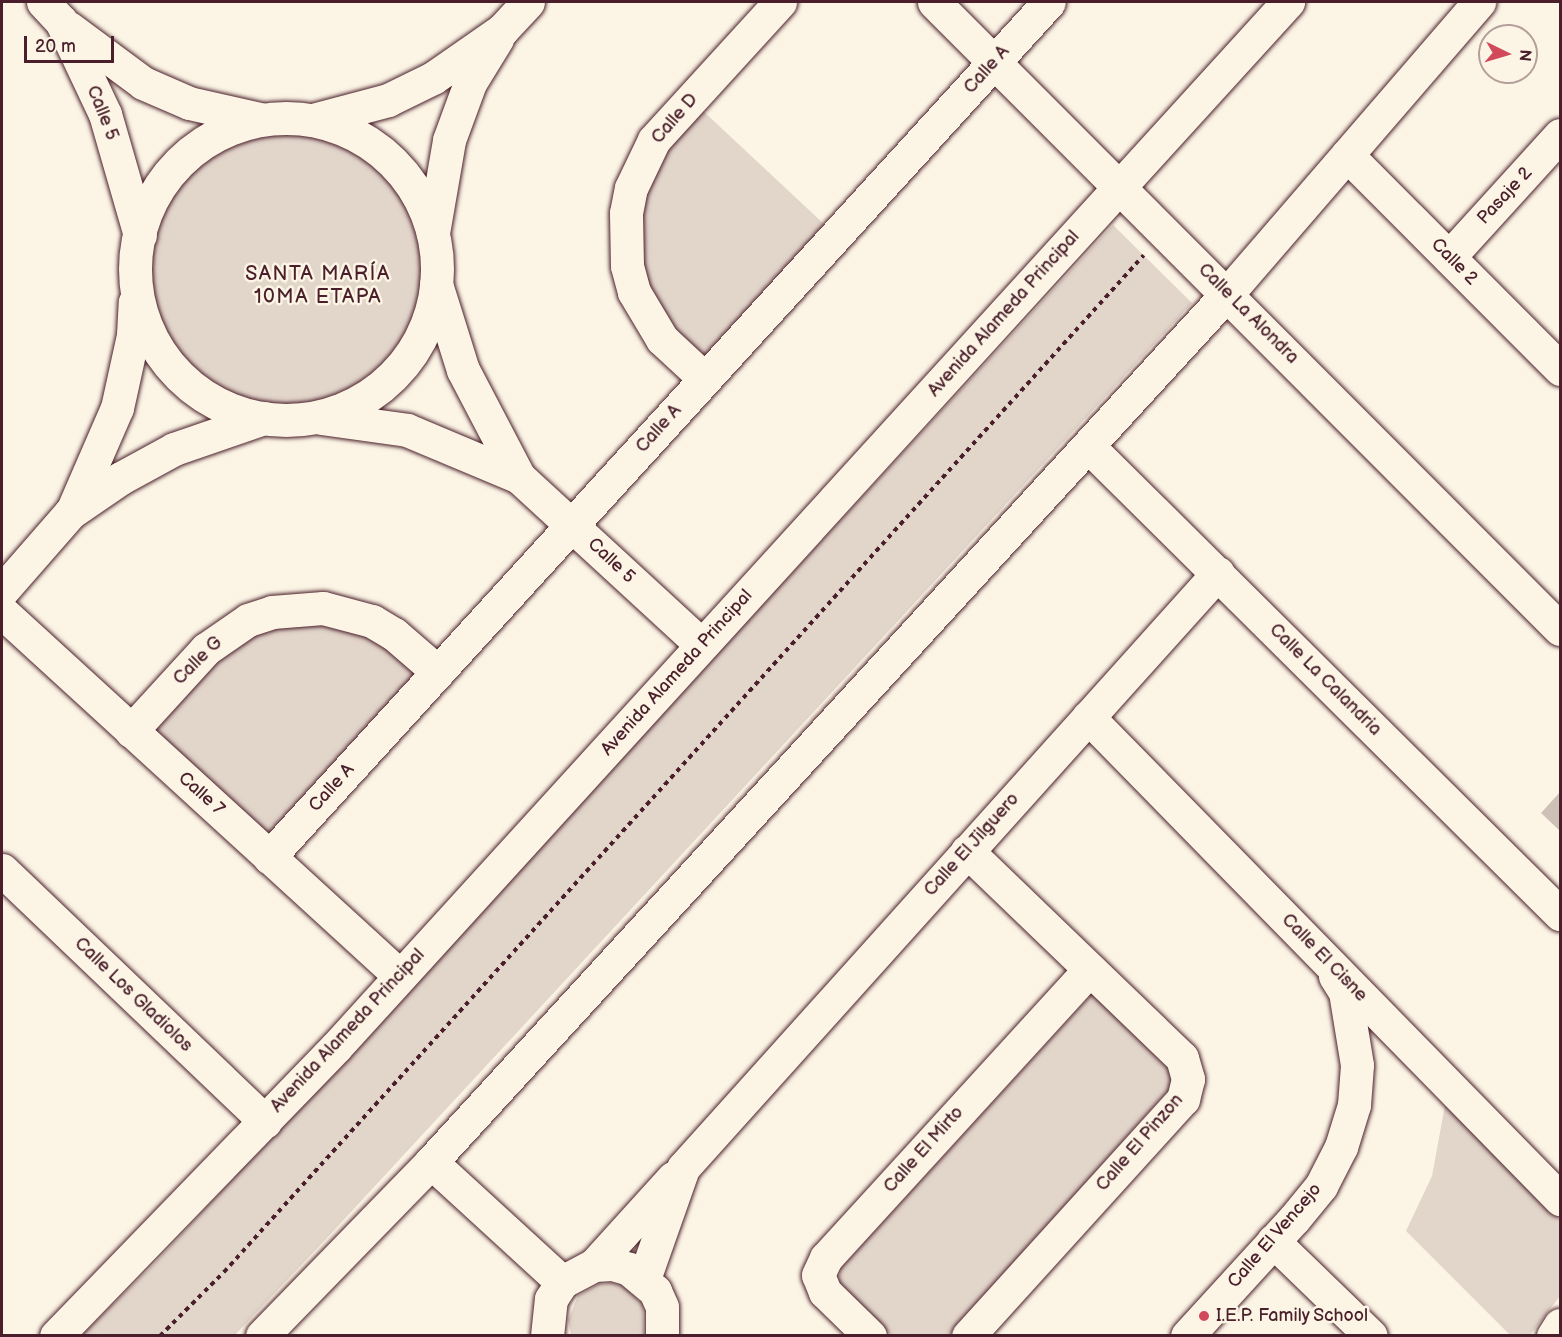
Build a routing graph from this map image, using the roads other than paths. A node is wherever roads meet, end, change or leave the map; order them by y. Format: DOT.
graph roads {
  1 [pos="528,2"];
  2 [pos="780,2"];
  3 [pos="934,2"];
  4 [pos="1049,2"];
  5 [pos="1288,2"];
  6 [pos="1479,2"];
  7 [pos="52,11"];
  8 [pos="502,30"];
  9 [pos="994,62"];
  10 [pos="263,119"];
  11 [pos="313,120"];
  12 [pos="1556,149"];
  13 [pos="1347,155"];
  14 [pos="1120,187"];
  15 [pos="140,235"];
  16 [pos="433,235"];
  17 [pos="1449,257"];
  18 [pos="436,284"];
  19 [pos="136,285"];
  20 [pos="1227,294"];
  21 [pos="1560,369"];
  22 [pos="705,379"];
  23 [pos="264,418"];
  24 [pos="313,418"];
  25 [pos="1088,446"];
  26 [pos="519,477"];
  27 [pos="70,513"];
  28 [pos="572,525"];
  29 [pos="1218,573"];
  30 [pos="2,591"];
  31 [pos="2,612"];
  32 [pos="1560,629"];
  33 [pos="702,645"];
  34 [pos="438,672"];
  35 [pos="1088,717"];
  36 [pos="131,731"];
  37 [pos="967,851"];
  38 [pos="269,856"];
  39 [pos="2,870"];
  40 [pos="1560,914"];
  41 [pos="1321,955"];
  42 [pos="1090,969"];
  43 [pos="400,976"];
  44 [pos="265,1120"];
  45 [pos="431,1162"];
  46 [pos="683,1168"];
  47 [pos="1560,1199"];
  48 [pos="1273,1241"];
  49 [pos="594,1265"];
  50 [pos="644,1278"];
  51 [pos="562,1282"];
  52 [pos="1560,1325"];
  53 [pos="541,1329"];
  54 [pos="56,1335"];
  55 [pos="262,1335"];
  56 [pos="662,1335"];
  57 [pos="870,1335"];
  58 [pos="968,1335"];
  59 [pos="1187,1335"];
  60 [pos="1371,1335"];
  61 [pos="1553,1335"];
  1 -- 8 [label="street"];
  2 -- 22 [label="street, Calle D"];
  3 -- 9 [label="street, Calle La Alondra"];
  4 -- 9 [label="street, Calle A"];
  5 -- 14 [label="street, Avenida Alameda Principal"];
  6 -- 13 [label="street"];
  7 -- 10 [label="street"];
  7 -- 15 [label="street, Calle 5"];
  8 -- 11 [label="street"];
  8 -- 16 [label="street"];
  9 -- 14 [label="street, Calle La Alondra"];
  9 -- 22 [label="street, Calle A"];
  10 -- 11 [label="street"];
  10 -- 15 [label="street"];
  11 -- 16 [label="street"];
  12 -- 17 [label="street, Pasaje 2"];
  13 -- 17 [label="street, Calle 2"];
  13 -- 20 [label="street"];
  14 -- 20 [label="street, Calle La Alondra"];
  14 -- 33 [label="street, Avenida Alameda Principal"];
  15 -- 19 [label="street"];
  16 -- 18 [label="street"];
  17 -- 21 [label="street, Calle 2"];
  18 -- 24 [label="street"];
  18 -- 26 [label="street, Calle 5"];
  19 -- 23 [label="street"];
  19 -- 27 [label="street"];
  20 -- 25 [label="street"];
  20 -- 32 [label="street, Calle La Alondra"];
  22 -- 28 [label="street, Calle A"];
  23 -- 24 [label="street"];
  23 -- 27 [label="street"];
  24 -- 26 [label="street, Calle 5"];
  25 -- 29 [label="street, Calle La Calandria"];
  25 -- 45 [label="street"];
  26 -- 28 [label="street, Calle 5"];
  27 -- 30 [label="street"];
  28 -- 33 [label="street, Calle 5"];
  28 -- 34 [label="street, Calle A"];
  29 -- 35 [label="street, Calle El Jilguero"];
  29 -- 40 [label="street, Calle La Calandria"];
  31 -- 36 [label="street, Calle 7"];
  33 -- 43 [label="street, Avenida Alameda Principal"];
  34 -- 36 [label="street, Calle G"];
  34 -- 38 [label="street, Calle A"];
  35 -- 37 [label="street, Calle El Jilguero"];
  35 -- 41 [label="street, Calle El Cisne"];
  36 -- 38 [label="street, Calle 7"];
  37 -- 42 [label="street, Calle El Pinzon"];
  37 -- 46 [label="street, Calle El Jilguero"];
  38 -- 43 [label="street, Calle 7"];
  39 -- 44 [label="street, Calle Los Gladiolos"];
  41 -- 47 [label="street, Calle El Cisne"];
  41 -- 48 [label="street, Calle El Vencejo"];
  42 -- 57 [label="street, Calle El Mirto"];
  42 -- 58 [label="street, Calle El Pinzon"];
  43 -- 44 [label="street, Avenida Alameda Principal"];
  44 -- 54 [label="street, Avenida Alameda Principal"];
  45 -- 51 [label="street"];
  45 -- 55 [label="street"];
  46 -- 49 [label="street"];
  46 -- 50 [label="street"];
  48 -- 59 [label="street, Calle El Vencejo"];
  48 -- 60 [label="street"];
  49 -- 50 [label="street"];
  49 -- 51 [label="street"];
  50 -- 56 [label="street"];
  51 -- 53 [label="street"];
  52 -- 61 [label="street"];
}
